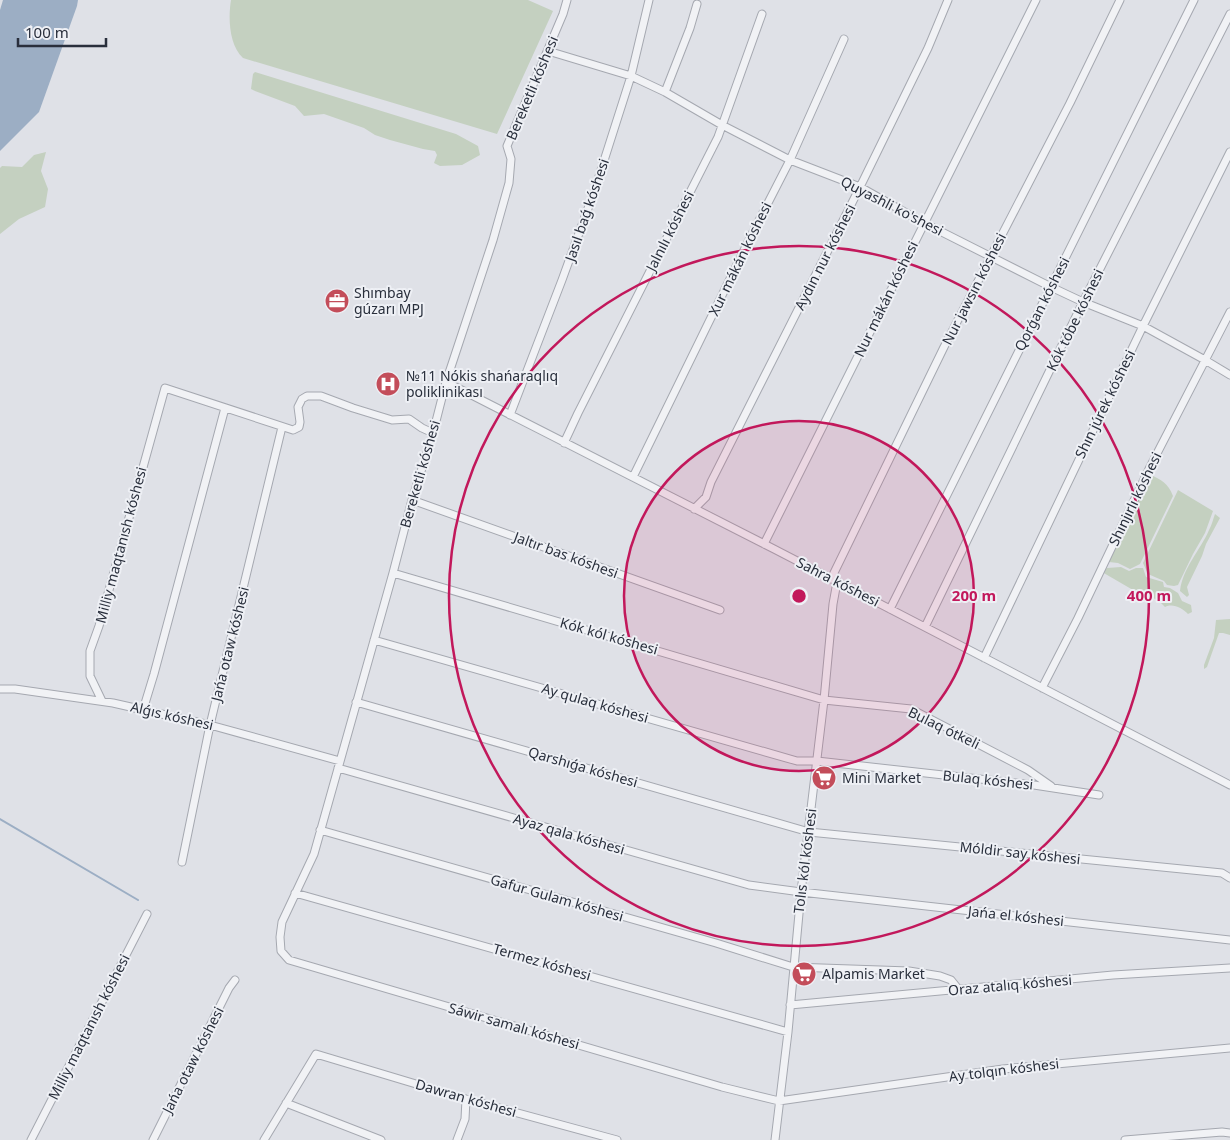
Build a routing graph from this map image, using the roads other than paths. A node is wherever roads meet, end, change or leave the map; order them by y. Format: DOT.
graph roads {
  1 [pos="567,0"];
  2 [pos="649,0"];
  3 [pos="948,0"];
  4 [pos="1036,0"];
  5 [pos="1120,0"];
  6 [pos="1194,0"];
  7 [pos="696,4"];
  8 [pos="762,14"];
  9 [pos="1230,14"];
  10 [pos="844,39"];
  11 [pos="548,51"];
  12 [pos="631,76"];
  13 [pos="665,92"];
  14 [pos="722,125"];
  15 [pos="1230,152"];
  16 [pos="790,160"];
  17 [pos="860,187"];
  18 [pos="924,223"];
  19 [pos="991,256"];
  20 [pos="1051,287"];
  21 [pos="1083,302"];
  22 [pos="1230,312"];
  23 [pos="1142,326"];
  24 [pos="1205,360"];
  25 [pos="1230,375"];
  26 [pos="446,382"];
  27 [pos="225,408"];
  28 [pos="510,415"];
  29 [pos="282,427"];
  30 [pos="433,433"];
  31 [pos="564,443"];
  32 [pos="633,477"];
  33 [pos="412,500"];
  34 [pos="694,509"];
  35 [pos="764,544"];
  36 [pos="393,573"];
  37 [pos="834,580"];
  38 [pos="890,609"];
  39 [pos="720,610"];
  40 [pos="925,627"];
  41 [pos="374,640"];
  42 [pos="984,658"];
  43 [pos="1042,688"];
  44 [pos="0,690"];
  45 [pos="824,700"];
  46 [pos="102,701"];
  47 [pos="356,702"];
  48 [pos="143,710"];
  49 [pos="210,725"];
  50 [pos="817,761"];
  51 [pos="339,765"];
  52 [pos="1230,785"];
  53 [pos="1054,788"];
  54 [pos="1099,795"];
  55 [pos="320,830"];
  56 [pos="809,832"];
  57 [pos="182,862"];
  58 [pos="1230,878"];
  59 [pos="802,892"];
  60 [pos="296,893"];
  61 [pos="147,914"];
  62 [pos="282,922"];
  63 [pos="1230,940"];
  64 [pos="793,967"];
  65 [pos="1230,968"];
  66 [pos="235,980"];
  67 [pos="959,990"];
  68 [pos="790,1005"];
  69 [pos="788,1032"];
  70 [pos="1230,1048"];
  71 [pos="466,1099"];
  72 [pos="779,1101"];
  73 [pos="286,1103"];
  74 [pos="1230,1134"];
  75 [pos="31,1140"];
  76 [pos="153,1140"];
  77 [pos="264,1140"];
  78 [pos="381,1140"];
  79 [pos="457,1140"];
  80 [pos="617,1140"];
  81 [pos="775,1140"];
  82 [pos="1125,1140"];
  1 -- 11 [label="street, Bereketli kóshesi"];
  2 -- 12 [label="street, Jasıl baǵ kóshesi"];
  3 -- 17 [label="street, Aydın nur kóshesi"];
  4 -- 18 [label="street, Nur mákán kóshesi"];
  5 -- 19 [label="street, Nur jawsın kóshesi"];
  6 -- 20 [label="street, Qorǵan kóshesi"];
  7 -- 13 [label="street"];
  8 -- 14 [label="street, Jalnılı kóshesi"];
  9 -- 21 [label="street, Kók tóbe kóshesi"];
  10 -- 16 [label="street, Xur mákán kóshesi"];
  11 -- 12 [label="street, Quyashli ko'shesi"];
  11 -- 26 [label="street, Bereketli kóshesi"];
  12 -- 13 [label="street, Quyashli ko'shesi"];
  12 -- 28 [label="street, Jasıl baǵ kóshesi"];
  13 -- 14 [label="street, Quyashli ko'shesi"];
  14 -- 16 [label="street, Quyashli ko'shesi"];
  14 -- 31 [label="street, Jalnılı kóshesi"];
  15 -- 23 [label="street, Shın júrek kóshesi"];
  16 -- 17 [label="street, Quyashli ko'shesi"];
  16 -- 32 [label="street, Xur mákán kóshesi"];
  17 -- 18 [label="street, Quyashli ko'shesi"];
  17 -- 34 [label="street, Aydın nur kóshesi"];
  18 -- 19 [label="street, Quyashli ko'shesi"];
  18 -- 35 [label="street, Nur mákán kóshesi"];
  19 -- 20 [label="street, Quyashli ko'shesi"];
  19 -- 37 [label="street, Nur jawsın kóshesi"];
  20 -- 21 [label="street, Quyashli ko'shesi"];
  20 -- 38 [label="street, Qorǵan kóshesi"];
  21 -- 23 [label="street, Quyashli ko'shesi"];
  21 -- 40 [label="street, Kók tóbe kóshesi"];
  22 -- 24 [label="street, Shınjırlı kóshesi"];
  23 -- 24 [label="street, Quyashli ko'shesi"];
  23 -- 42 [label="street, Shın júrek kóshesi"];
  24 -- 25 [label="street, Quyashli ko'shesi"];
  24 -- 43 [label="street, Shınjırlı kóshesi"];
  26 -- 28 [label="street, Sahra kóshesi"];
  26 -- 30 [label="street, Bereketli kóshesi"];
  27 -- 29 [label="street"];
  27 -- 46 [label="street, Milliy maqtanısh kóshesi"];
  27 -- 48 [label="street"];
  28 -- 31 [label="street, Sahra kóshesi"];
  29 -- 30 [label="street"];
  29 -- 49 [label="street, Jańa otaw kóshesi"];
  30 -- 33 [label="street, Bereketli kóshesi"];
  31 -- 32 [label="street, Sahra kóshesi"];
  32 -- 34 [label="street, Sahra kóshesi"];
  33 -- 36 [label="street, Bereketli kóshesi"];
  33 -- 39 [label="street, Jaltır bas kóshesi"];
  34 -- 35 [label="street, Sahra kóshesi"];
  35 -- 37 [label="street, Sahra kóshesi"];
  36 -- 41 [label="street, Bereketli kóshesi"];
  36 -- 45 [label="street, Kók kól kóshesi"];
  37 -- 38 [label="street, Sahra kóshesi"];
  37 -- 45 [label="street, Tolıs kól kóshesi"];
  38 -- 40 [label="street, Sahra kóshesi"];
  40 -- 42 [label="street, Sahra kóshesi"];
  41 -- 47 [label="street, Bereketli kóshesi"];
  41 -- 50 [label="street, Ay qulaq kóshesi"];
  42 -- 43 [label="street, Sahra kóshesi"];
  43 -- 52 [label="street, Sahra kóshesi"];
  44 -- 46 [label="street, Alǵıs kóshesi"];
  45 -- 50 [label="street, Tolıs kól kóshesi"];
  45 -- 53 [label="street, Bulaq ótkeli"];
  46 -- 48 [label="street, Alǵıs kóshesi"];
  47 -- 51 [label="street, Bereketli kóshesi"];
  47 -- 56 [label="street, Qarshıǵa kóshesi"];
  48 -- 49 [label="street, Alǵıs kóshesi"];
  49 -- 51 [label="street, Alǵıs kóshesi"];
  49 -- 57 [label="street, Jańa otaw kóshesi"];
  50 -- 53 [label="street, Bulaq kóshesi"];
  50 -- 56 [label="street, Tolıs kól kóshesi"];
  51 -- 55 [label="street, Bereketli kóshesi"];
  51 -- 59 [label="street, Ayaz qala kóshesi"];
  53 -- 54 [label="street, Bulaq kóshesi"];
  55 -- 60 [label="street, Bereketli kóshesi"];
  55 -- 64 [label="street, Gafur Gulam kóshesi"];
  56 -- 58 [label="street, Móldir say kóshesi"];
  56 -- 59 [label="street, Tolıs kól kóshesi"];
  59 -- 63 [label="street, Jańa el kóshesi"];
  59 -- 64 [label="street, Tolıs kól kóshesi"];
  60 -- 62 [label="street, Bereketli kóshesi"];
  60 -- 69 [label="street, Termez kóshesi"];
  61 -- 75 [label="street, Milliy maqtanısh kóshesi"];
  62 -- 72 [label="street, Sáwir samalı kóshesi"];
  64 -- 67 [label="street, Gafur Gulam kóshesi"];
  64 -- 68 [label="street, Tolıs kól kóshesi"];
  65 -- 67 [label="street, Oraz atalıq kóshesi"];
  66 -- 76 [label="street, Jańa otaw kóshesi"];
  67 -- 68 [label="street, Oraz atalıq kóshesi"];
  68 -- 69 [label="street, Tolıs kól kóshesi"];
  69 -- 72 [label="street, Tolıs kól kóshesi"];
  70 -- 72 [label="street, Ay tolqın kóshesi"];
  71 -- 73 [label="street, Dawran kóshesi"];
  71 -- 79 [label="street"];
  71 -- 80 [label="street, Dawran kóshesi"];
  72 -- 81 [label="street, Tolıs kól kóshesi"];
  73 -- 77 [label="street"];
  73 -- 78 [label="street"];
  74 -- 82 [label="street"];
}
